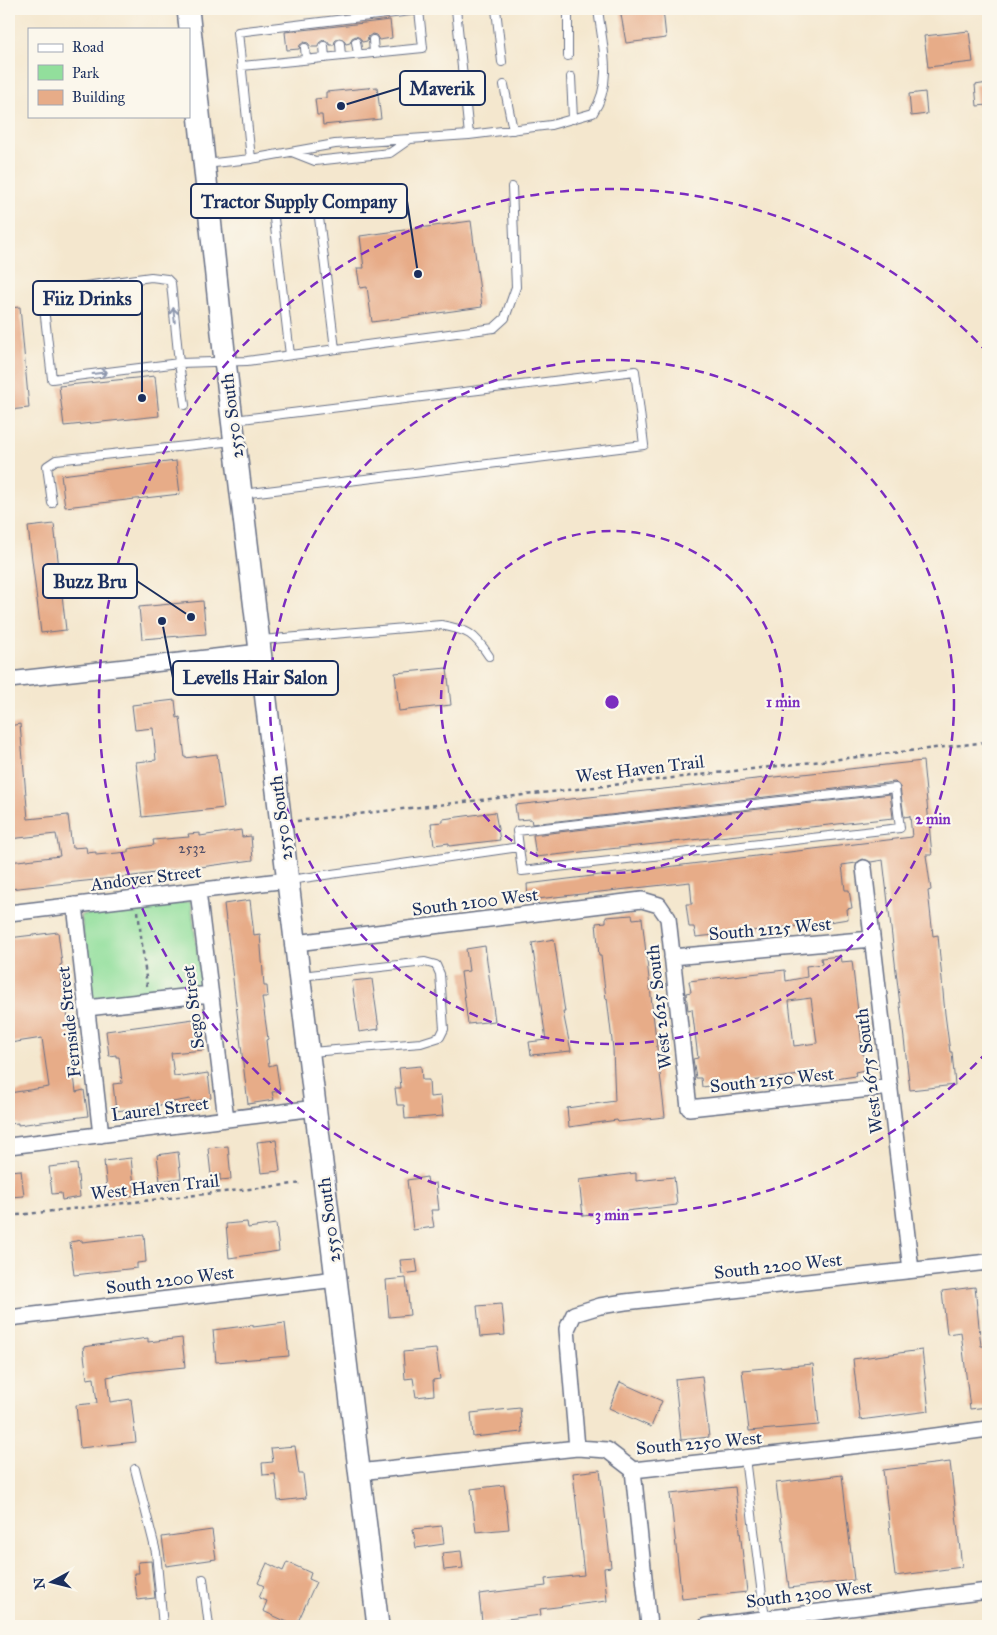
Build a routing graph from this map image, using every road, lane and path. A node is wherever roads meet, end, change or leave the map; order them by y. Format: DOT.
graph roads {
  1 [pos="188,9"];
  2 [pos="419,9"];
  3 [pos="430,9"];
  4 [pos="456,9"];
  5 [pos="496,9"];
  6 [pos="568,9"];
  7 [pos="598,9"];
  8 [pos="190,28"];
  9 [pos="190,28"];
  10 [pos="373,40"];
  11 [pos="356,42"];
  12 [pos="340,44"];
  13 [pos="324,46"];
  14 [pos="305,48"];
  15 [pos="374,53"];
  16 [pos="358,54"];
  17 [pos="341,56"];
  18 [pos="568,56"];
  19 [pos="325,58"];
  20 [pos="306,59"];
  21 [pos="502,62"];
  22 [pos="242,66"];
  23 [pos="570,77"];
  24 [pos="504,85"];
  25 [pos="573,119"];
  26 [pos="513,130"];
  27 [pos="468,135"];
  28 [pos="410,138"];
  29 [pos="291,152"];
  30 [pos="251,159"];
  31 [pos="204,164"];
  32 [pos="512,187"];
  33 [pos="336,349"];
  34 [pos="290,355"];
  35 [pos="225,360"];
  36 [pos="179,363"];
  37 [pos="185,405"];
  38 [pos="232,420"];
  39 [pos="235,441"];
  40 [pos="242,494"];
  41 [pos="52,504"];
  42 [pos="260,646"];
  43 [pos="490,656"];
  44 [pos="9,680"];
  45 [pos="988,742"];
  46 [pos="295,822"];
  47 [pos="519,847"];
  48 [pos="864,868"];
  49 [pos="288,880"];
  50 [pos="198,891"];
  51 [pos="76,905"];
  52 [pos="659,905"];
  53 [pos="138,911"];
  54 [pos="9,913"];
  55 [pos="872,939"];
  56 [pos="296,943"];
  57 [pos="672,957"];
  58 [pos="300,976"];
  59 [pos="147,986"];
  60 [pos="210,994"];
  61 [pos="87,1008"];
  62 [pos="309,1052"];
  63 [pos="890,1087"];
  64 [pos="316,1108"];
  65 [pos="689,1108"];
  66 [pos="226,1120"];
  67 [pos="101,1135"];
  68 [pos="9,1146"];
  69 [pos="303,1182"];
  70 [pos="9,1216"];
  71 [pos="988,1262"];
  72 [pos="911,1270"];
  73 [pos="336,1278"];
  74 [pos="9,1318"];
  75 [pos="988,1429"];
  76 [pos="577,1448"];
  77 [pos="745,1458"];
  78 [pos="135,1469"];
  79 [pos="633,1470"];
  80 [pos="359,1472"];
  81 [pos="203,1579"];
  82 [pos="988,1591"];
  83 [pos="765,1619"];
  84 [pos="163,1626"];
  85 [pos="209,1626"];
  86 [pos="378,1626"];
  87 [pos="649,1626"];
  88 [pos="706,1626"];
  1 -- 9 [label="street, 2550 South"];
  2 -- 3 [label="lane"];
  2 -- 15 [label="lane"];
  2 -- 22 [label="lane"];
  4 -- 27 [label="lane"];
  5 -- 21 [label="lane"];
  6 -- 18 [label="lane"];
  7 -- 25 [label="lane"];
  8 -- 31 [label="street, 2550 South"];
  10 -- 15 [label="lane"];
  11 -- 16 [label="lane"];
  12 -- 17 [label="lane"];
  13 -- 19 [label="lane"];
  14 -- 20 [label="lane"];
  15 -- 16 [label="lane"];
  16 -- 17 [label="lane"];
  17 -- 19 [label="lane"];
  19 -- 20 [label="lane"];
  20 -- 22 [label="lane"];
  22 -- 30 [label="lane"];
  23 -- 25 [label="lane"];
  24 -- 26 [label="lane"];
  25 -- 26 [label="lane"];
  26 -- 27 [label="lane"];
  27 -- 28 [label="lane"];
  28 -- 29 [label="lane"];
  28 -- 29 [label="lane"];
  29 -- 30 [label="lane"];
  30 -- 31 [label="lane"];
  31 -- 35 [label="street, 2550 South"];
  32 -- 33 [label="lane"];
  33 -- 34 [label="lane"];
  33 -- 34 [label="lane"];
  34 -- 35 [label="lane"];
  35 -- 36 [label="lane"];
  35 -- 38 [label="street, 2550 South"];
  36 -- 36 [label="lane, one-way"];
  36 -- 37 [label="lane"];
  38 -- 39 [label="street, 2550 South"];
  38 -- 40 [label="lane"];
  39 -- 40 [label="street, 2550 South"];
  39 -- 41 [label="lane"];
  40 -- 42 [label="street, 2550 South"];
  42 -- 43 [label="lane"];
  42 -- 44 [label="street"];
  42 -- 49 [label="street, 2550 South"];
  45 -- 46 [label="path, West Haven Trail"];
  47 -- 47 [label="lane"];
  47 -- 49 [label="lane"];
  48 -- 55 [label="street, West 2675 South"];
  49 -- 50 [label="street, Andover Street"];
  49 -- 56 [label="street, 2550 South"];
  50 -- 51 [label="street, Andover Street"];
  50 -- 60 [label="street, Sego Street"];
  51 -- 54 [label="street, Andover Street"];
  51 -- 61 [label="street, Fernside Street"];
  52 -- 56 [label="street, South 2100 West"];
  52 -- 57 [label="street, West 2625 South"];
  53 -- 59 [label="path"];
  55 -- 57 [label="street, South 2125 West"];
  55 -- 63 [label="street, West 2675 South"];
  56 -- 58 [label="street, 2550 South"];
  57 -- 65 [label="street, West 2625 South"];
  58 -- 62 [label="street, 2550 South"];
  58 -- 62 [label="lane"];
  60 -- 61 [label="street"];
  60 -- 66 [label="street, Sego Street"];
  61 -- 67 [label="street, Fernside Street"];
  62 -- 64 [label="street, 2550 South"];
  63 -- 65 [label="street, South 2150 West"];
  63 -- 72 [label="street, West 2675 South"];
  64 -- 66 [label="street, Laurel Street"];
  64 -- 73 [label="street, 2550 South"];
  66 -- 67 [label="street, Laurel Street"];
  67 -- 68 [label="street, Laurel Street"];
  69 -- 70 [label="path, West Haven Trail"];
  71 -- 72 [label="street, South 2200 West"];
  72 -- 76 [label="street, South 2200 West"];
  73 -- 74 [label="street, South 2200 West"];
  73 -- 80 [label="street, 2550 South"];
  75 -- 77 [label="street, South 2250 West"];
  76 -- 79 [label="street, South 2250 West"];
  76 -- 80 [label="street, South 2250 West"];
  77 -- 79 [label="street, South 2250 West"];
  77 -- 83 [label="lane"];
  78 -- 84 [label="lane"];
  79 -- 87 [label="street"];
  80 -- 86 [label="street, 2550 South"];
  81 -- 85 [label="lane"];
  82 -- 83 [label="street, South 2300 West"];
  83 -- 88 [label="street, South 2300 West"];
}
